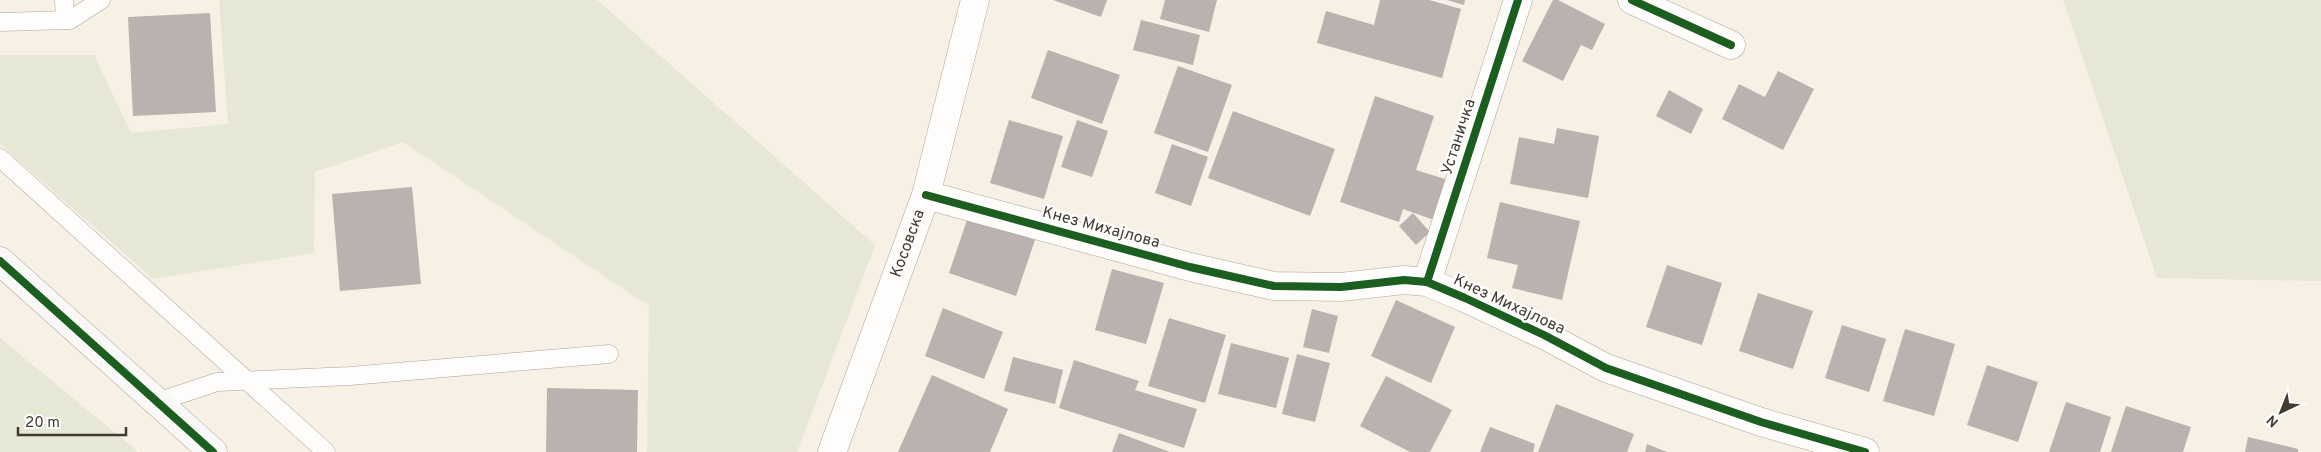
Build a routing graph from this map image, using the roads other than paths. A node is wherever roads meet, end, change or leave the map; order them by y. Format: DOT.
graph roads {
  1 [pos="64,0"];
  2 [pos="101,0"];
  3 [pos="974,0"];
  4 [pos="1518,0"];
  5 [pos="1632,0"];
  6 [pos="65,20"];
  7 [pos="0,22"];
  8 [pos="1731,45"];
  9 [pos="0,158"];
  10 [pos="926,195"];
  11 [pos="0,261"];
  12 [pos="1427,282"];
  13 [pos="609,354"];
  14 [pos="248,381"];
  15 [pos="157,402"];
  16 [pos="213,452"];
  17 [pos="326,452"];
  18 [pos="832,452"];
  19 [pos="1865,452"];
  1 -- 6 [label="lane"];
  2 -- 6 [label="lane"];
  3 -- 10 [label="street, Косовска"];
  4 -- 12 [label="street, Устаничка"];
  5 -- 8 [label="street"];
  6 -- 7 [label="lane"];
  9 -- 14 [label="lane"];
  10 -- 12 [label="street, Кнез Михајлова"];
  10 -- 18 [label="street, Косовска"];
  11 -- 15 [label="street"];
  12 -- 19 [label="street, Кнез Михајлова"];
  13 -- 14 [label="lane"];
  14 -- 15 [label="lane"];
  14 -- 17 [label="lane"];
  15 -- 16 [label="street"];
}
